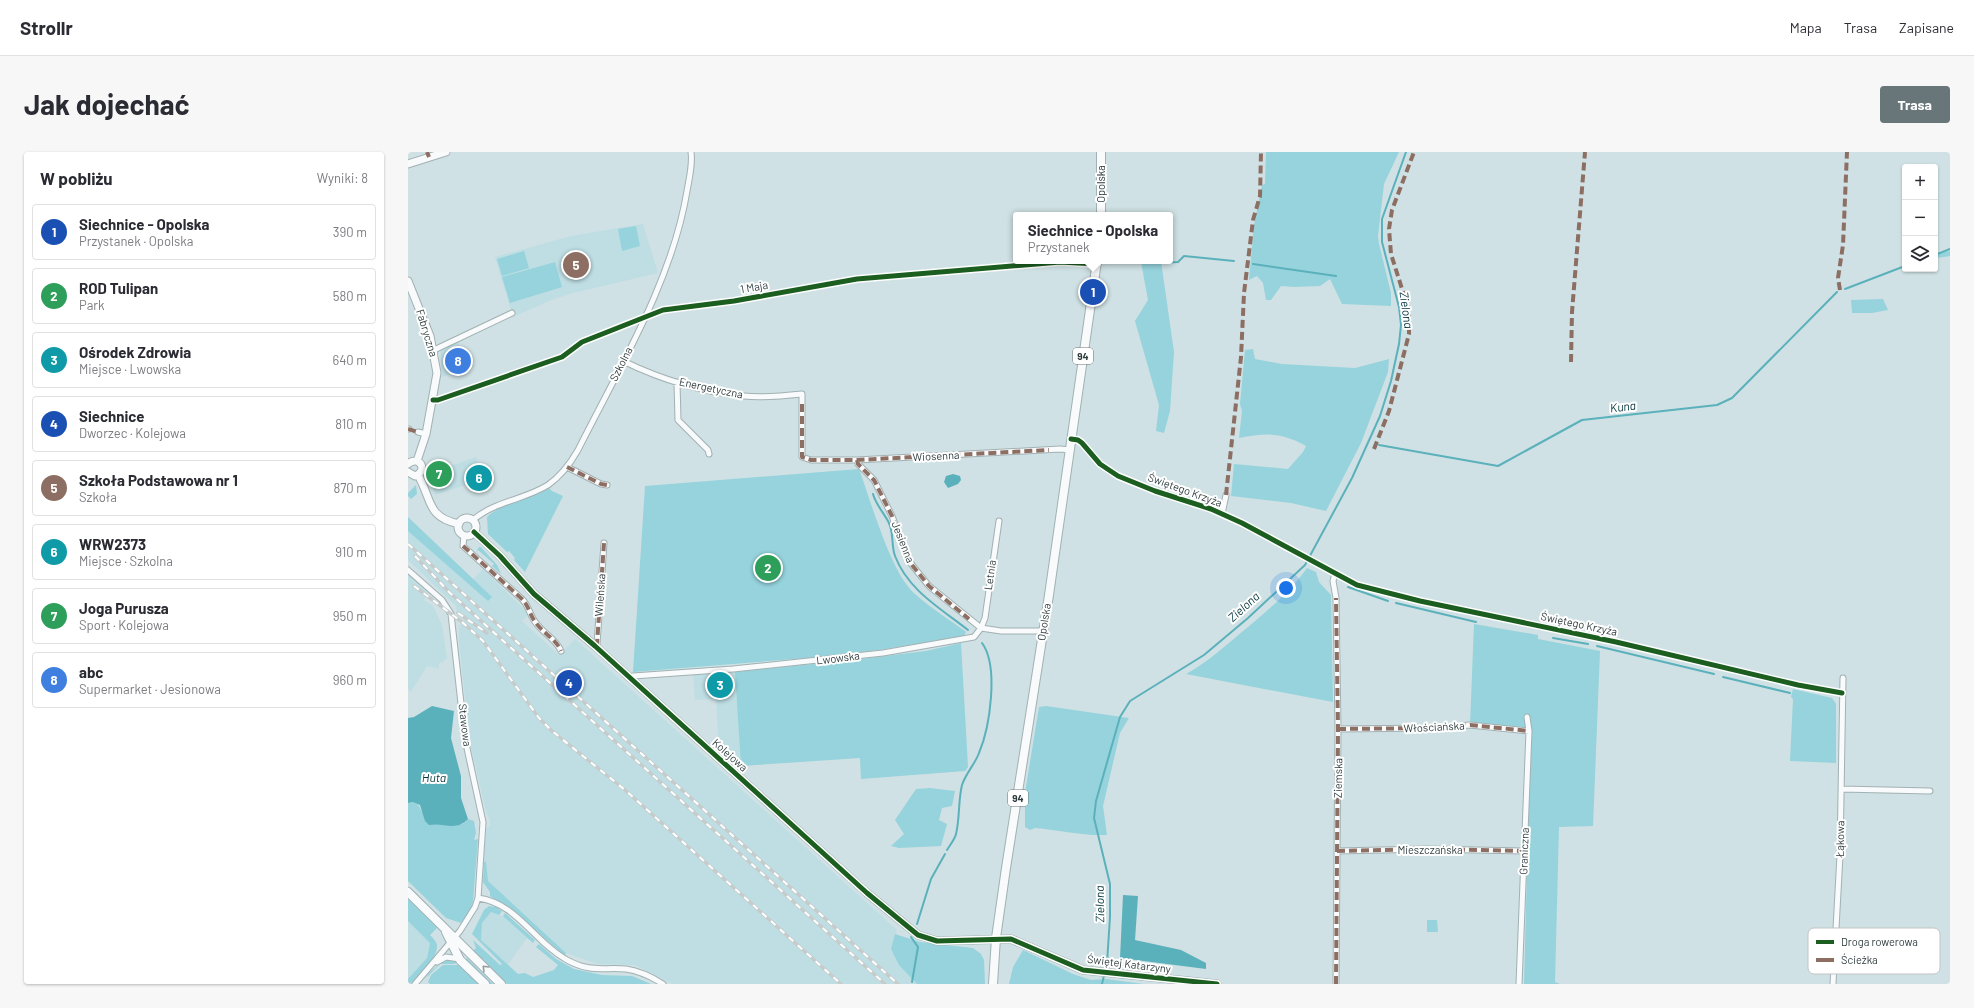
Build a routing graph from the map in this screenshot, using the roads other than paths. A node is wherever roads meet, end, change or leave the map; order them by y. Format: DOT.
graph roads {
  1 [pos="446,152"];
  2 [pos="690,152"];
  3 [pos="1101,152"];
  4 [pos="428,155"];
  5 [pos="408,164"];
  6 [pos="1100,212"];
  7 [pos="1036,264"];
  8 [pos="1097,264"];
  9 [pos="408,281"];
  10 [pos="512,313"];
  11 [pos="644,318"];
  12 [pos="434,350"];
  13 [pos="623,361"];
  14 [pos="677,382"];
  15 [pos="432,400"];
  16 [pos="418,432"];
  17 [pos="426,434"];
  18 [pos="1071,440"];
  19 [pos="1070,450"];
  20 [pos="709,454"];
  21 [pos="802,457"];
  22 [pos="857,460"];
  23 [pos="417,461"];
  24 [pos="408,464"];
  25 [pos="567,467"];
  26 [pos="408,472"];
  27 [pos="418,475"];
  28 [pos="607,485"];
  29 [pos="1226,496"];
  30 [pos="1222,514"];
  31 [pos="473,520"];
  32 [pos="999,521"];
  33 [pos="459,524"];
  34 [pos="474,532"];
  35 [pos="464,535"];
  36 [pos="604,543"];
  37 [pos="408,570"];
  38 [pos="1335,573"];
  39 [pos="981,628"];
  40 [pos="1043,630"];
  41 [pos="595,646"];
  42 [pos="561,651"];
  43 [pos="629,678"];
  44 [pos="1843,678"];
  45 [pos="1842,693"];
  46 [pos="1527,717"];
  47 [pos="1338,729"];
  48 [pos="1529,731"];
  49 [pos="1841,789"];
  50 [pos="1930,791"];
  51 [pos="1337,851"];
  52 [pos="1524,851"];
  53 [pos="408,892"];
  54 [pos="478,898"];
  55 [pos="1836,928"];
  56 [pos="996,938"];
  57 [pos="453,940"];
  58 [pos="460,960"];
  59 [pos="434,963"];
  60 [pos="1834,974"];
  61 [pos="415,984"];
  62 [pos="485,984"];
  63 [pos="501,984"];
  64 [pos="663,984"];
  65 [pos="993,984"];
  66 [pos="1217,984"];
  67 [pos="1336,984"];
  68 [pos="1519,984"];
  69 [pos="1833,984"];
  1 -- 4 [label="street"];
  2 -- 11 [label="street, Szkolna"];
  3 -- 6 [label="main road, Opolska"];
  4 -- 5 [label="street"];
  7 -- 11 [label="street, 1 Maja"];
  8 -- 18 [label="main road, Opolska / 94"];
  9 -- 12 [label="street, Fabryczna"];
  10 -- 12 [label="street"];
  11 -- 13 [label="street, Szkolna"];
  11 -- 15 [label="street, 1 Maja"];
  12 -- 15 [label="street, Fabryczna"];
  13 -- 14 [label="street, Energetyczna"];
  13 -- 25 [label="street, Szkolna"];
  14 -- 20 [label="street"];
  14 -- 21 [label="street, Energetyczna"];
  15 -- 17 [label="street, Fabryczna"];
  16 -- 17 [label="street"];
  17 -- 23 [label="street, Fabryczna"];
  18 -- 19 [label="main road, Opolska / 94"];
  18 -- 30 [label="street, Świętego Krzyża"];
  19 -- 22 [label="street, Wiosenna"];
  19 -- 40 [label="main road, Opolska / 94"];
  21 -- 22 [label="street, Wiosenna"];
  22 -- 39 [label="street, Jesienna"];
  23 -- 24 [label="street"];
  23 -- 27 [label="street"];
  25 -- 28 [label="street"];
  25 -- 31 [label="street, Szkolna"];
  26 -- 27 [label="street"];
  27 -- 33 [label="street"];
  29 -- 30 [label="street"];
  30 -- 38 [label="street, Świętego Krzyża"];
  31 -- 33 [label="street"];
  31 -- 34 [label="street"];
  32 -- 39 [label="street, Letnia"];
  33 -- 35 [label="street"];
  34 -- 35 [label="street"];
  34 -- 41 [label="street, Kolejowa"];
  35 -- 42 [label="street"];
  36 -- 41 [label="street, Wileńska"];
  37 -- 54 [label="street, Stawowa"];
  38 -- 45 [label="street, Świętego Krzyża"];
  38 -- 47 [label="street, Ziemska"];
  39 -- 40 [label="street"];
  39 -- 43 [label="street, Lwowska"];
  40 -- 56 [label="main road, Opolska / 94"];
  41 -- 43 [label="street, Kolejowa"];
  43 -- 56 [label="street, Kolejowa"];
  44 -- 45 [label="street, Łąkowa"];
  45 -- 49 [label="street, Łąkowa"];
  46 -- 48 [label="street, Graniczna"];
  47 -- 48 [label="street, Włościańska"];
  47 -- 51 [label="street, Ziemska"];
  48 -- 52 [label="street, Graniczna"];
  49 -- 50 [label="street"];
  49 -- 55 [label="street, Łąkowa"];
  51 -- 52 [label="street, Mieszczańska"];
  51 -- 67 [label="street, Ziemska"];
  52 -- 68 [label="street, Graniczna"];
  53 -- 57 [label="main road"];
  54 -- 57 [label="street, Stawowa"];
  54 -- 64 [label="street"];
  56 -- 65 [label="main road, Opolska / 94"];
  56 -- 66 [label="street, Świętej Katarzyny"];
  57 -- 58 [label="main road"];
  57 -- 59 [label="street, Stawowa"];
  63 -- 57 [label="main road, one-way"];
  58 -- 59 [label="street"];
  58 -- 62 [label="main road"];
  59 -- 61 [label="street, Stawowa"];
  60 -- 69 [label="street, Łąkowa"];
}
